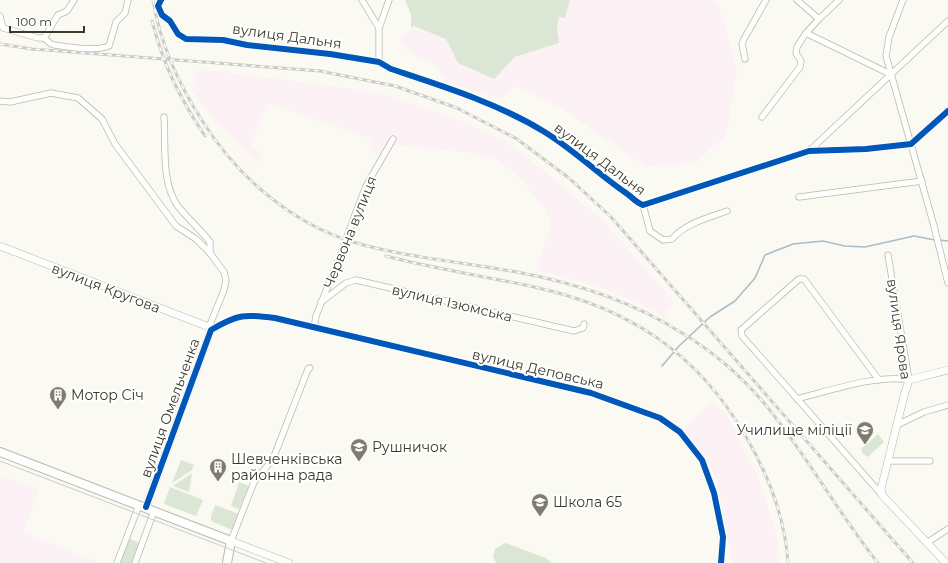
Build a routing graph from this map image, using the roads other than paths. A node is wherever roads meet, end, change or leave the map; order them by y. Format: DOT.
graph roads {
  1 [pos="74,0"];
  2 [pos="128,0"];
  3 [pos="362,0"];
  4 [pos="389,0"];
  5 [pos="766,0"];
  6 [pos="798,0"];
  7 [pos="839,0"];
  8 [pos="903,0"];
  9 [pos="160,1"];
  10 [pos="0,16"];
  11 [pos="819,19"];
  12 [pos="948,21"];
  13 [pos="379,28"];
  14 [pos="806,33"];
  15 [pos="44,38"];
  16 [pos="745,59"];
  17 [pos="379,62"];
  18 [pos="890,74"];
  19 [pos="0,101"];
  20 [pos="948,112"];
  21 [pos="164,117"];
  22 [pos="762,117"];
  23 [pos="393,138"];
  24 [pos="911,144"];
  25 [pos="809,151"];
  26 [pos="922,181"];
  27 [pos="800,197"];
  28 [pos="643,205"];
  29 [pos="727,211"];
  30 [pos="0,246"];
  31 [pos="210,253"];
  32 [pos="888,255"];
  33 [pos="948,283"];
  34 [pos="321,302"];
  35 [pos="247,315"];
  36 [pos="584,324"];
  37 [pos="314,328"];
  38 [pos="210,329"];
  39 [pos="310,368"];
  40 [pos="948,370"];
  41 [pos="879,380"];
  42 [pos="910,380"];
  43 [pos="797,399"];
  44 [pos="948,405"];
  45 [pos="897,425"];
  46 [pos="0,452"];
  47 [pos="889,461"];
  48 [pos="930,461"];
  49 [pos="882,495"];
  50 [pos="142,506"];
  51 [pos="154,510"];
  52 [pos="948,529"];
  53 [pos="232,541"];
  54 [pos="928,542"];
  55 [pos="117,563"];
  56 [pos="135,563"];
  57 [pos="227,563"];
  58 [pos="288,563"];
  59 [pos="721,563"];
  60 [pos="946,563"];
  1 -- 15 [label="street"];
  2 -- 15 [label="street"];
  3 -- 13 [label="street"];
  4 -- 13 [label="street"];
  5 -- 16 [label="street"];
  6 -- 11 [label="street"];
  7 -- 11 [label="street"];
  8 -- 18 [label="street"];
  9 -- 17 [label="street, вулиця Дальня"];
  10 -- 15 [label="street"];
  11 -- 14 [label="street"];
  12 -- 18 [label="street"];
  13 -- 17 [label="street"];
  14 -- 18 [label="street"];
  14 -- 22 [label="street"];
  17 -- 28 [label="street, вулиця Дальня"];
  18 -- 24 [label="street"];
  18 -- 25 [label="street"];
  19 -- 31 [label="street"];
  20 -- 24 [label="street"];
  21 -- 31 [label="street"];
  23 -- 34 [label="street, Червона вулиця, bridge"];
  24 -- 25 [label="street, вулиця Дальня"];
  24 -- 26 [label="street"];
  25 -- 28 [label="street, вулиця Дальня"];
  26 -- 27 [label="street"];
  26 -- 33 [label="street"];
  28 -- 29 [label="street"];
  30 -- 38 [label="street, вулиця Кругова"];
  31 -- 38 [label="street"];
  32 -- 42 [label="street, вулиця Ярова"];
  34 -- 36 [label="street, вулиця Ізюмська"];
  34 -- 37 [label="street, Червона вулиця"];
  35 -- 37 [label="street, вулиця Деповська"];
  35 -- 38 [label="street, вулиця Омельченка"];
  37 -- 59 [label="street, вулиця Деповська"];
  38 -- 50 [label="street, вулиця Омельченка"];
  39 -- 53 [label="street"];
  40 -- 42 [label="street"];
  41 -- 42 [label="street"];
  41 -- 43 [label="street"];
  41 -- 43 [label="street"];
  42 -- 45 [label="street, вулиця Ярова"];
  43 -- 49 [label="street"];
  44 -- 45 [label="street"];
  45 -- 47 [label="street, вулиця Ярова"];
  46 -- 50 [label="main road"];
  47 -- 48 [label="street"];
  47 -- 49 [label="street, вулиця Ярова"];
  49 -- 54 [label="street"];
  50 -- 51 [label="main road"];
  50 -- 55 [label="street, вулиця Омельченка"];
  51 -- 53 [label="main road"];
  51 -- 56 [label="street"];
  52 -- 54 [label="street"];
  53 -- 57 [label="main road"];
  53 -- 58 [label="street"];
  54 -- 60 [label="street"];
}
